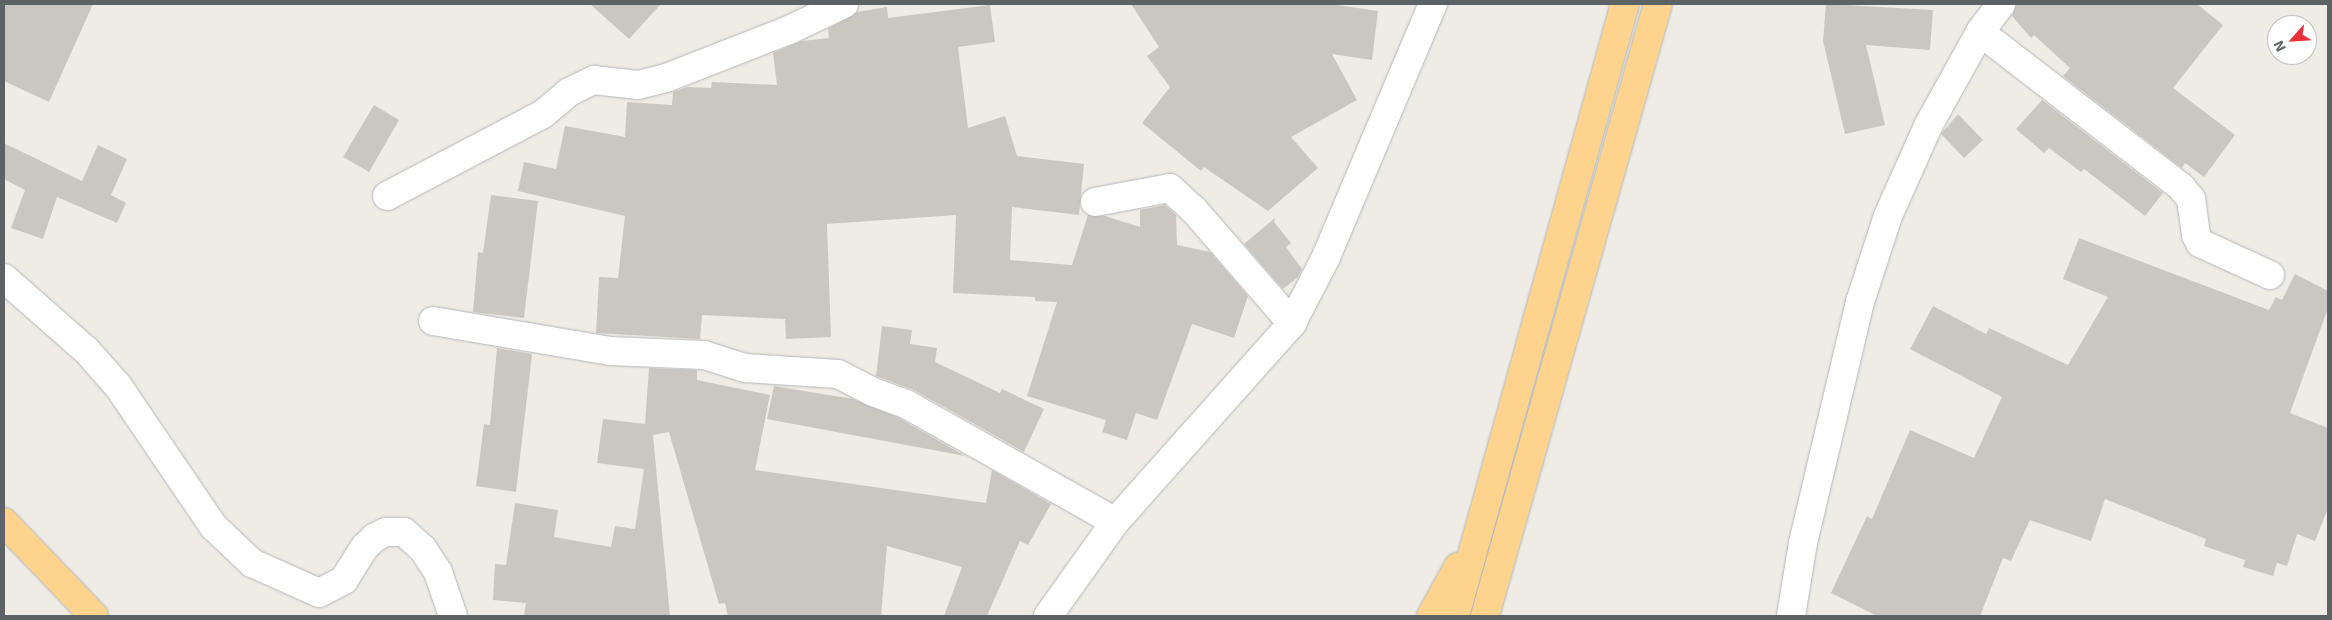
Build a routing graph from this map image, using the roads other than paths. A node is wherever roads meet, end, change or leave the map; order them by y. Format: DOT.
graph roads {
  1 [pos="844,4"];
  2 [pos="1432,4"];
  3 [pos="1624,4"];
  4 [pos="1658,4"];
  5 [pos="2000,4"];
  6 [pos="1980,32"];
  7 [pos="387,196"];
  8 [pos="1095,202"];
  9 [pos="2270,275"];
  10 [pos="4,278"];
  11 [pos="433,321"];
  12 [pos="1292,323"];
  13 [pos="1115,522"];
  14 [pos="13,531"];
  15 [pos="1478,531"];
  16 [pos="1497,574"];
  17 [pos="94,616"];
  18 [pos="113,616"];
  19 [pos="452,616"];
  20 [pos="1048,616"];
  21 [pos="1431,616"];
  22 [pos="1456,616"];
  23 [pos="1485,616"];
  24 [pos="1490,616"];
  25 [pos="1791,616"];
  1 -- 7 [label="street"];
  2 -- 12 [label="street"];
  3 -- 15 [label="highway"];
  4 -- 16 [label="highway"];
  5 -- 6 [label="street"];
  6 -- 9 [label="street"];
  6 -- 25 [label="street"];
  8 -- 12 [label="street"];
  10 -- 19 [label="street"];
  11 -- 13 [label="street"];
  12 -- 13 [label="street"];
  13 -- 20 [label="street"];
  14 -- 17 [label="highway"];
  14 -- 18 [label="highway"];
  15 -- 21 [label="highway"];
  15 -- 22 [label="highway"];
  16 -- 23 [label="highway"];
  16 -- 24 [label="highway"];
}
